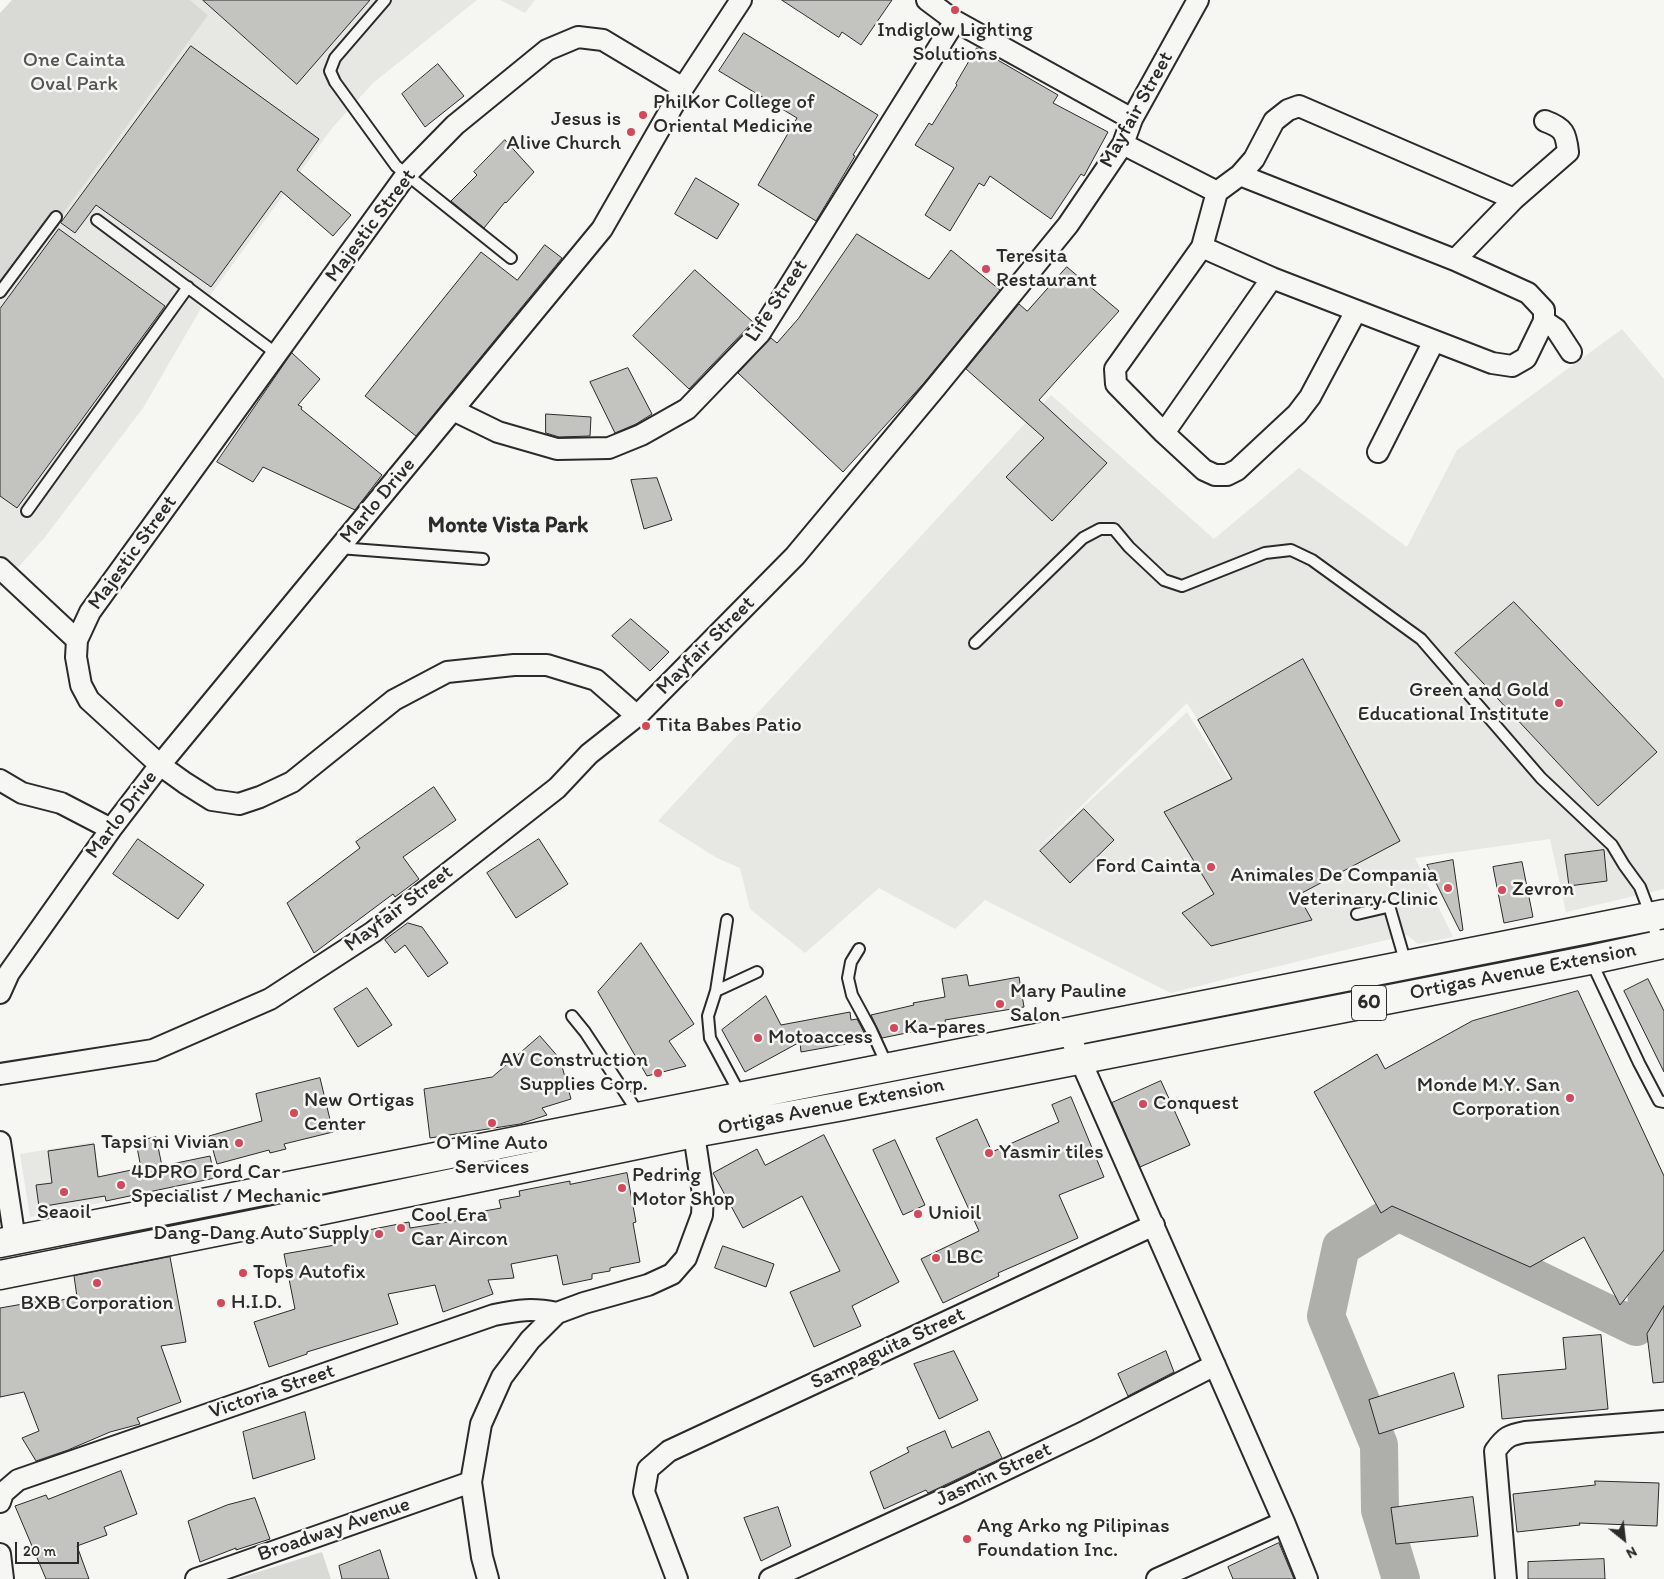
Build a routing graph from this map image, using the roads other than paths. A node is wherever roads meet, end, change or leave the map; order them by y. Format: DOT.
graph roads {
  1 [pos="385,0"];
  2 [pos="741,0"];
  3 [pos="927,0"];
  4 [pos="1198,0"];
  5 [pos="955,20"];
  6 [pos="684,88"];
  7 [pos="1132,120"];
  8 [pos="1545,121"];
  9 [pos="1123,144"];
  10 [pos="406,175"];
  11 [pos="1240,175"];
  12 [pos="1217,192"];
  13 [pos="1514,199"];
  14 [pos="56,217"];
  15 [pos="97,220"];
  16 [pos="1202,247"];
  17 [pos="511,258"];
  18 [pos="1455,260"];
  19 [pos="1272,278"];
  20 [pos="188,287"];
  21 [pos="0,292"];
  22 [pos="1356,311"];
  23 [pos="1544,321"];
  24 [pos="1434,341"];
  25 [pos="1571,352"];
  26 [pos="278,354"];
  27 [pos="453,410"];
  28 [pos="1164,433"];
  29 [pos="1378,452"];
  30 [pos="27,511"];
  31 [pos="339,548"];
  32 [pos="483,559"];
  33 [pos="0,568"];
  34 [pos="77,640"];
  35 [pos="975,643"];
  36 [pos="637,716"];
  37 [pos="160,765"];
  38 [pos="0,780"];
  39 [pos="111,829"];
  40 [pos="1357,914"];
  41 [pos="1658,915"];
  42 [pos="726,920"];
  43 [pos="1661,944"];
  44 [pos="859,949"];
  45 [pos="1590,960"];
  46 [pos="1406,965"];
  47 [pos="757,972"];
  48 [pos="0,991"];
  49 [pos="716,991"];
  50 [pos="572,1016"];
  51 [pos="1068,1032"];
  52 [pos="1079,1059"];
  53 [pos="889,1068"];
  54 [pos="0,1074"];
  55 [pos="741,1097"];
  56 [pos="1664,1102"];
  57 [pos="640,1116"];
  58 [pos="692,1120"];
  59 [pos="0,1142"];
  60 [pos="254,1193"];
  61 [pos="260,1223"];
  62 [pos="1154,1225"];
  63 [pos="8,1242"];
  64 [pos="0,1275"];
  65 [pos="557,1312"];
  66 [pos="1215,1365"];
  67 [pos="1664,1421"];
  68 [pos="471,1482"];
  69 [pos="0,1502"];
  70 [pos="1284,1522"];
  71 [pos="0,1554"];
  72 [pos="3,1579"];
  73 [pos="196,1579"];
  74 [pos="488,1579"];
  75 [pos="677,1579"];
  76 [pos="770,1579"];
  77 [pos="1157,1579"];
  78 [pos="1307,1579"];
  79 [pos="1506,1579"];
  1 -- 10 [label="lane"];
  2 -- 6 [label="street, Marlo Drive"];
  3 -- 5 [label="street"];
  4 -- 7 [label="street, Mayfair Street"];
  5 -- 7 [label="street"];
  5 -- 27 [label="street, Life Street"];
  6 -- 10 [label="street, Majestic Street"];
  6 -- 27 [label="street, Marlo Drive"];
  7 -- 9 [label="street, Mayfair Street"];
  8 -- 13 [label="street"];
  9 -- 12 [label="street"];
  9 -- 36 [label="street, Mayfair Street"];
  10 -- 17 [label="lane"];
  10 -- 26 [label="street, Majestic Street"];
  11 -- 12 [label="street"];
  11 -- 13 [label="street"];
  11 -- 18 [label="street"];
  12 -- 16 [label="street"];
  13 -- 18 [label="street"];
  14 -- 21 [label="lane"];
  15 -- 20 [label="lane"];
  16 -- 19 [label="street"];
  16 -- 28 [label="street"];
  18 -- 23 [label="street"];
  19 -- 22 [label="street"];
  19 -- 28 [label="street"];
  20 -- 26 [label="lane"];
  20 -- 30 [label="lane"];
  22 -- 24 [label="street"];
  22 -- 28 [label="street"];
  23 -- 24 [label="street"];
  23 -- 25 [label="street"];
  24 -- 29 [label="street"];
  26 -- 34 [label="street, Majestic Street"];
  27 -- 31 [label="street, Marlo Drive"];
  31 -- 32 [label="lane"];
  31 -- 37 [label="street, Marlo Drive"];
  33 -- 34 [label="street"];
  34 -- 37 [label="street, Majestic Street"];
  35 -- 41 [label="lane"];
  36 -- 37 [label="street, Majestic Street"];
  36 -- 54 [label="street, Mayfair Street"];
  37 -- 39 [label="street, Marlo Drive"];
  38 -- 39 [label="street"];
  39 -- 48 [label="street, Marlo Drive"];
  40 -- 46 [label="lane"];
  41 -- 43 [label="lane"];
  41 -- 46 [label="main road, Ortigas Avenue Extension / 60"];
  42 -- 49 [label="lane"];
  43 -- 45 [label="main road, Ortigas Avenue Extension / 60"];
  44 -- 53 [label="lane"];
  45 -- 52 [label="main road, Ortigas Avenue Extension / 60"];
  45 -- 56 [label="lane"];
  46 -- 51 [label="main road, Ortigas Avenue Extension / 60"];
  47 -- 49 [label="lane"];
  49 -- 55 [label="lane"];
  50 -- 57 [label="lane"];
  51 -- 52 [label="street"];
  51 -- 53 [label="main road, Ortigas Avenue Extension / 60"];
  52 -- 58 [label="main road, Ortigas Avenue Extension / 60"];
  52 -- 62 [label="street"];
  53 -- 55 [label="main road, Ortigas Avenue Extension / 60"];
  55 -- 58 [label="main road, Ortigas Avenue Extension / 60"];
  57 -- 58 [label="main road, Ortigas Avenue Extension / 60"];
  57 -- 60 [label="main road, Ortigas Avenue Extension / 60"];
  58 -- 61 [label="main road, Ortigas Avenue Extension / 60"];
  58 -- 65 [label="street"];
  59 -- 63 [label="street"];
  60 -- 61 [label="main road"];
  60 -- 63 [label="main road, Ortigas Avenue Extension / 60"];
  61 -- 64 [label="main road, Ortigas Avenue Extension / 60"];
  62 -- 66 [label="street"];
  62 -- 75 [label="street, Sampaguita Street"];
  65 -- 68 [label="street"];
  65 -- 69 [label="street, Victoria Street"];
  66 -- 70 [label="street"];
  66 -- 76 [label="street, Jasmin Street"];
  67 -- 79 [label="street"];
  68 -- 73 [label="street, Broadway Avenue"];
  68 -- 74 [label="street"];
  70 -- 77 [label="street"];
  70 -- 78 [label="street"];
  71 -- 72 [label="street"];
}
